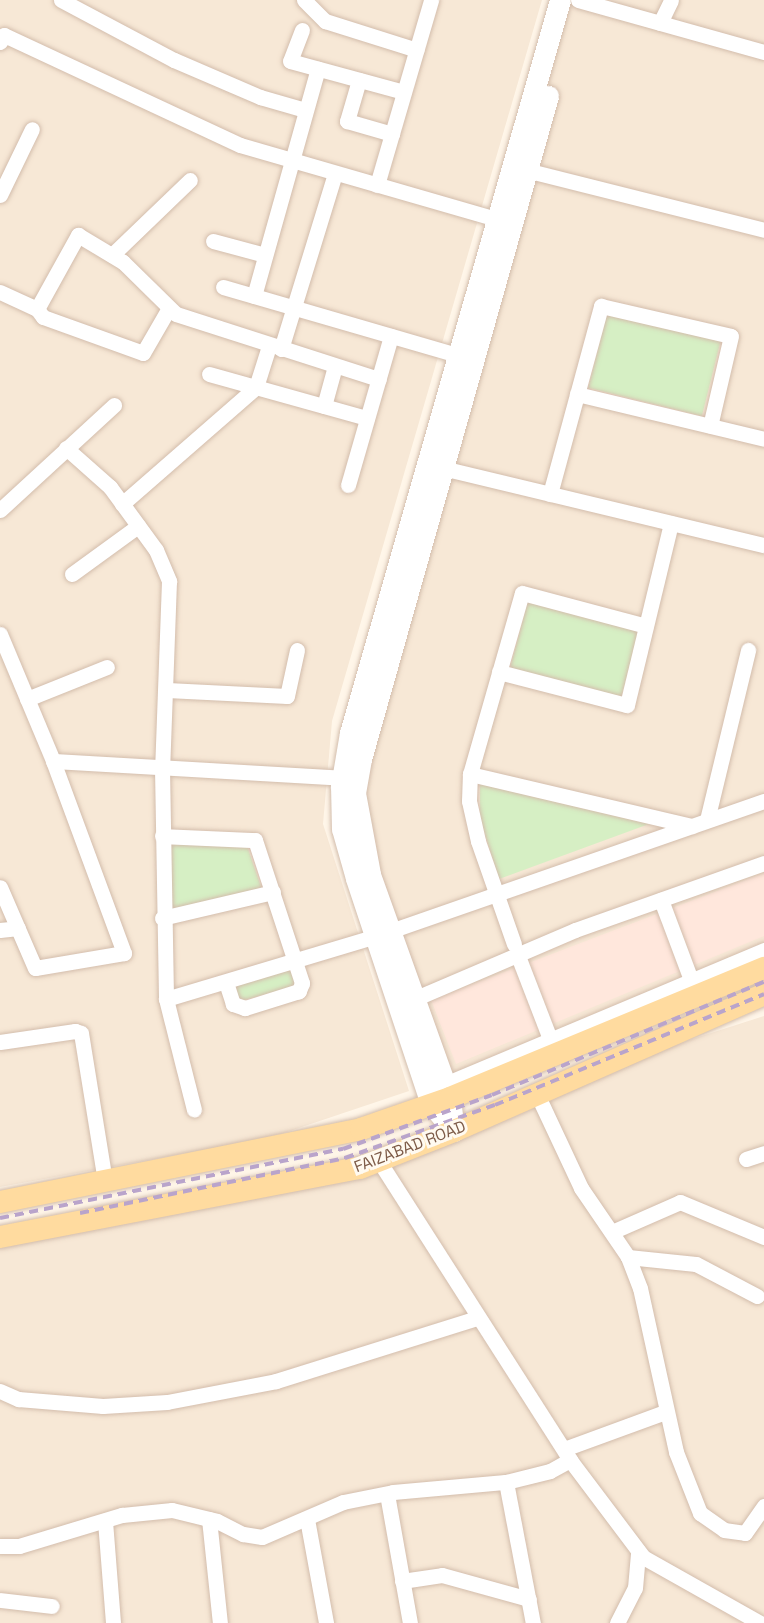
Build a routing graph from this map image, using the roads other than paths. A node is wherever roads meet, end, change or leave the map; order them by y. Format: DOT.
graph roads {
  1 [pos="61,0"];
  2 [pos="304,0"];
  3 [pos="431,0"];
  4 [pos="560,0"];
  5 [pos="577,0"];
  6 [pos="670,0"];
  7 [pos="660,23"];
  8 [pos="302,30"];
  9 [pos="0,42"];
  10 [pos="417,50"];
  11 [pos="764,52"];
  12 [pos="318,69"];
  13 [pos="359,80"];
  14 [pos="404,92"];
  15 [pos="305,110"];
  16 [pos="32,129"];
  17 [pos="392,134"];
  18 [pos="291,160"];
  19 [pos="519,168"];
  20 [pos="335,173"];
  21 [pos="190,180"];
  22 [pos="377,185"];
  23 [pos="0,195"];
  24 [pos="504,221"];
  25 [pos="764,230"];
  26 [pos="213,241"];
  27 [pos="112,255"];
  28 [pos="265,255"];
  29 [pos="223,287"];
  30 [pos="0,292"];
  31 [pos="254,296"];
  32 [pos="169,308"];
  33 [pos="294,308"];
  34 [pos="37,309"];
  35 [pos="391,336"];
  36 [pos="275,347"];
  37 [pos="465,358"];
  38 [pos="335,366"];
  39 [pos="209,374"];
  40 [pos="379,379"];
  41 [pos="256,387"];
  42 [pos="577,394"];
  43 [pos="114,405"];
  44 [pos="324,406"];
  45 [pos="367,418"];
  46 [pos="710,426"];
  47 [pos="764,439"];
  48 [pos="66,448"];
  49 [pos="435,466"];
  50 [pos="348,485"];
  51 [pos="550,494"];
  52 [pos="122,504"];
  53 [pos="0,510"];
  54 [pos="671,523"];
  55 [pos="138,526"];
  56 [pos="764,545"];
  57 [pos="72,574"];
  58 [pos="646,626"];
  59 [pos="0,634"];
  60 [pos="297,650"];
  61 [pos="748,650"];
  62 [pos="107,667"];
  63 [pos="499,672"];
  64 [pos="167,690"];
  65 [pos="27,699"];
  66 [pos="53,761"];
  67 [pos="162,768"];
  68 [pos="470,774"];
  69 [pos="350,778"];
  70 [pos="764,801"];
  71 [pos="700,823"];
  72 [pos="162,836"];
  73 [pos="764,863"];
  74 [pos="0,887"];
  75 [pos="273,892"];
  76 [pos="496,894"];
  77 [pos="661,900"];
  78 [pos="162,918"];
  79 [pos="18,928"];
  80 [pos="0,930"];
  81 [pos="383,933"];
  82 [pos="516,950"];
  83 [pos="764,950"];
  84 [pos="296,961"];
  85 [pos="764,968"];
  86 [pos="691,980"];
  87 [pos="226,982"];
  88 [pos="764,994"];
  89 [pos="166,999"];
  90 [pos="414,999"];
  91 [pos="550,1039"];
  92 [pos="0,1042"];
  93 [pos="439,1094"];
  94 [pos="537,1094"];
  95 [pos="194,1110"];
  96 [pos="454,1131"];
  97 [pos="764,1153"];
  98 [pos="746,1159"];
  99 [pos="379,1161"];
  100 [pos="105,1182"];
  101 [pos="0,1202"];
  102 [pos="614,1231"];
  103 [pos="0,1237"];
  104 [pos="764,1237"];
  105 [pos="628,1257"];
  106 [pos="757,1296"];
  107 [pos="477,1318"];
  108 [pos="0,1391"];
  109 [pos="665,1412"];
  110 [pos="567,1455"];
  111 [pos="506,1482"];
  112 [pos="387,1494"];
  113 [pos="764,1506"];
  114 [pos="209,1519"];
  115 [pos="307,1519"];
  116 [pos="105,1521"];
  117 [pos="0,1546"];
  118 [pos="638,1551"];
  119 [pos="402,1581"];
  120 [pos="529,1599"];
  121 [pos="0,1600"];
  122 [pos="52,1606"];
  123 [pos="113,1623"];
  124 [pos="220,1623"];
  125 [pos="326,1623"];
  126 [pos="410,1623"];
  127 [pos="533,1623"];
  128 [pos="617,1623"];
  129 [pos="760,1623"];
  1 -- 15 [label="street"];
  2 -- 10 [label="street"];
  3 -- 10 [label="street"];
  4 -- 19 [label="street"];
  5 -- 7 [label="street"];
  5 -- 19 [label="street"];
  6 -- 7 [label="street"];
  7 -- 11 [label="street"];
  8 -- 12 [label="street"];
  9 -- 18 [label="street"];
  10 -- 14 [label="street"];
  12 -- 13 [label="street"];
  12 -- 15 [label="street"];
  13 -- 14 [label="street"];
  13 -- 17 [label="street"];
  14 -- 17 [label="street"];
  15 -- 18 [label="street"];
  16 -- 23 [label="street"];
  17 -- 22 [label="street"];
  18 -- 20 [label="street"];
  18 -- 28 [label="street"];
  19 -- 24 [label="street"];
  19 -- 25 [label="street"];
  20 -- 22 [label="street"];
  20 -- 33 [label="street"];
  21 -- 27 [label="street"];
  22 -- 24 [label="street"];
  24 -- 37 [label="street"];
  26 -- 28 [label="street"];
  27 -- 32 [label="street"];
  27 -- 34 [label="street"];
  28 -- 31 [label="street"];
  29 -- 31 [label="street"];
  30 -- 34 [label="street"];
  31 -- 33 [label="street"];
  32 -- 34 [label="street"];
  32 -- 36 [label="street"];
  33 -- 35 [label="street"];
  33 -- 36 [label="street"];
  35 -- 37 [label="street"];
  35 -- 40 [label="street"];
  36 -- 38 [label="street"];
  36 -- 41 [label="street"];
  37 -- 49 [label="street"];
  38 -- 40 [label="street"];
  38 -- 44 [label="street"];
  39 -- 41 [label="street"];
  40 -- 45 [label="street"];
  41 -- 44 [label="street"];
  41 -- 52 [label="street"];
  42 -- 46 [label="street"];
  42 -- 46 [label="street"];
  42 -- 51 [label="street"];
  43 -- 48 [label="street"];
  44 -- 45 [label="street"];
  45 -- 50 [label="street"];
  46 -- 47 [label="street"];
  48 -- 52 [label="street"];
  48 -- 53 [label="street"];
  49 -- 51 [label="street"];
  49 -- 69 [label="street"];
  51 -- 54 [label="street"];
  52 -- 55 [label="street"];
  54 -- 56 [label="street"];
  54 -- 58 [label="street"];
  55 -- 57 [label="street"];
  55 -- 64 [label="street"];
  58 -- 63 [label="street"];
  58 -- 63 [label="street"];
  59 -- 65 [label="street"];
  60 -- 64 [label="street"];
  61 -- 71 [label="street"];
  62 -- 65 [label="street"];
  63 -- 68 [label="street"];
  64 -- 67 [label="street"];
  65 -- 66 [label="street"];
  66 -- 67 [label="street"];
  66 -- 79 [label="street"];
  67 -- 69 [label="street"];
  67 -- 72 [label="street"];
  68 -- 71 [label="street"];
  68 -- 76 [label="street"];
  69 -- 81 [label="street"];
  70 -- 71 [label="street"];
  71 -- 76 [label="street"];
  72 -- 75 [label="street"];
  72 -- 78 [label="street"];
  73 -- 77 [label="street"];
  74 -- 79 [label="street"];
  75 -- 78 [label="street"];
  75 -- 84 [label="street"];
  76 -- 81 [label="street"];
  76 -- 82 [label="street"];
  77 -- 82 [label="street"];
  77 -- 86 [label="street"];
  78 -- 89 [label="street"];
  79 -- 80 [label="street"];
  81 -- 84 [label="street"];
  81 -- 90 [label="street"];
  81 -- 93 [label="street"];
  82 -- 90 [label="street"];
  82 -- 91 [label="street"];
  83 -- 86 [label="street"];
  84 -- 87 [label="street"];
  84 -- 87 [label="street"];
  85 -- 93 [label="main road, FAIZABAD ROAD"];
  86 -- 91 [label="street"];
  87 -- 89 [label="street"];
  88 -- 94 [label="main road, FAIZABAD ROAD"];
  89 -- 95 [label="street"];
  90 -- 93 [label="street"];
  91 -- 93 [label="street"];
  92 -- 100 [label="street"];
  93 -- 96 [label="street"];
  93 -- 100 [label="main road, FAIZABAD ROAD"];
  94 -- 96 [label="main road, FAIZABAD ROAD"];
  94 -- 102 [label="street"];
  96 -- 99 [label="main road, FAIZABAD ROAD"];
  97 -- 98 [label="street"];
  99 -- 103 [label="main road, FAIZABAD ROAD"];
  99 -- 107 [label="street"];
  100 -- 101 [label="main road, FAIZABAD ROAD"];
  102 -- 104 [label="street"];
  102 -- 105 [label="street"];
  105 -- 106 [label="street"];
  105 -- 109 [label="street"];
  107 -- 108 [label="street"];
  107 -- 110 [label="street"];
  109 -- 110 [label="street"];
  109 -- 113 [label="street"];
  110 -- 111 [label="street"];
  110 -- 118 [label="street"];
  111 -- 112 [label="street"];
  111 -- 120 [label="street"];
  112 -- 115 [label="street"];
  112 -- 119 [label="street"];
  114 -- 115 [label="street"];
  114 -- 116 [label="street"];
  114 -- 124 [label="street"];
  115 -- 125 [label="street"];
  116 -- 117 [label="street"];
  116 -- 123 [label="street"];
  118 -- 128 [label="street"];
  118 -- 129 [label="street"];
  119 -- 120 [label="street"];
  119 -- 126 [label="street"];
  120 -- 127 [label="street"];
  121 -- 122 [label="street"];
}
